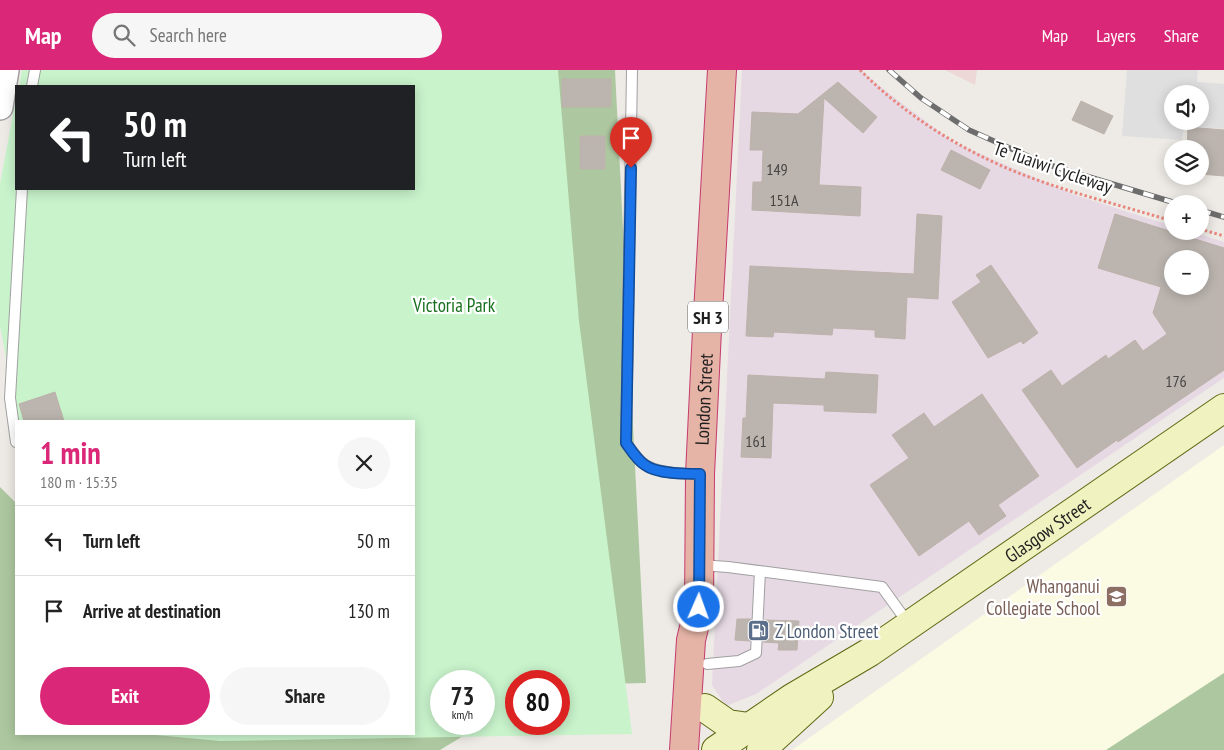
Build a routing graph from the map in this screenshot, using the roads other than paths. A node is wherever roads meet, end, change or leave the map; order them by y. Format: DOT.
graph roads {
  1 [pos="6,70"];
  2 [pos="34,70"];
  3 [pos="632,70"];
  4 [pos="722,70"];
  5 [pos="32,85"];
  6 [pos="0,108"];
  7 [pos="22,190"];
  8 [pos="1224,408"];
  9 [pos="15,435"];
  10 [pos="700,474"];
  11 [pos="700,565"];
  12 [pos="760,571"];
  13 [pos="699,607"];
  14 [pos="908,624"];
  15 [pos="707,664"];
  16 [pos="705,708"];
  17 [pos="755,739"];
  18 [pos="684,750"];
  19 [pos="703,750"];
  20 [pos="716,750"];
  1 -- 6 [label="street"];
  2 -- 5 [label="lane"];
  3 -- 10 [label="lane"];
  4 -- 10 [label="highway, London Street / SH 3"];
  7 -- 9 [label="lane"];
  8 -- 14 [label="main road, Glasgow Street"];
  10 -- 11 [label="highway, London Street / SH 3"];
  11 -- 12 [label="lane"];
  11 -- 13 [label="highway, London Street / SH 3"];
  12 -- 14 [label="lane"];
  12 -- 15 [label="lane"];
  13 -- 15 [label="highway, London Street / SH 3"];
  13 -- 18 [label="highway, London Street / SH 3"];
  14 -- 17 [label="main road, Glasgow Street"];
  15 -- 16 [label="highway, London Street / SH 3"];
  16 -- 17 [label="main road"];
  16 -- 19 [label="highway, London Street / SH 3"];
  17 -- 20 [label="main road, Glasgow Street"];
}
